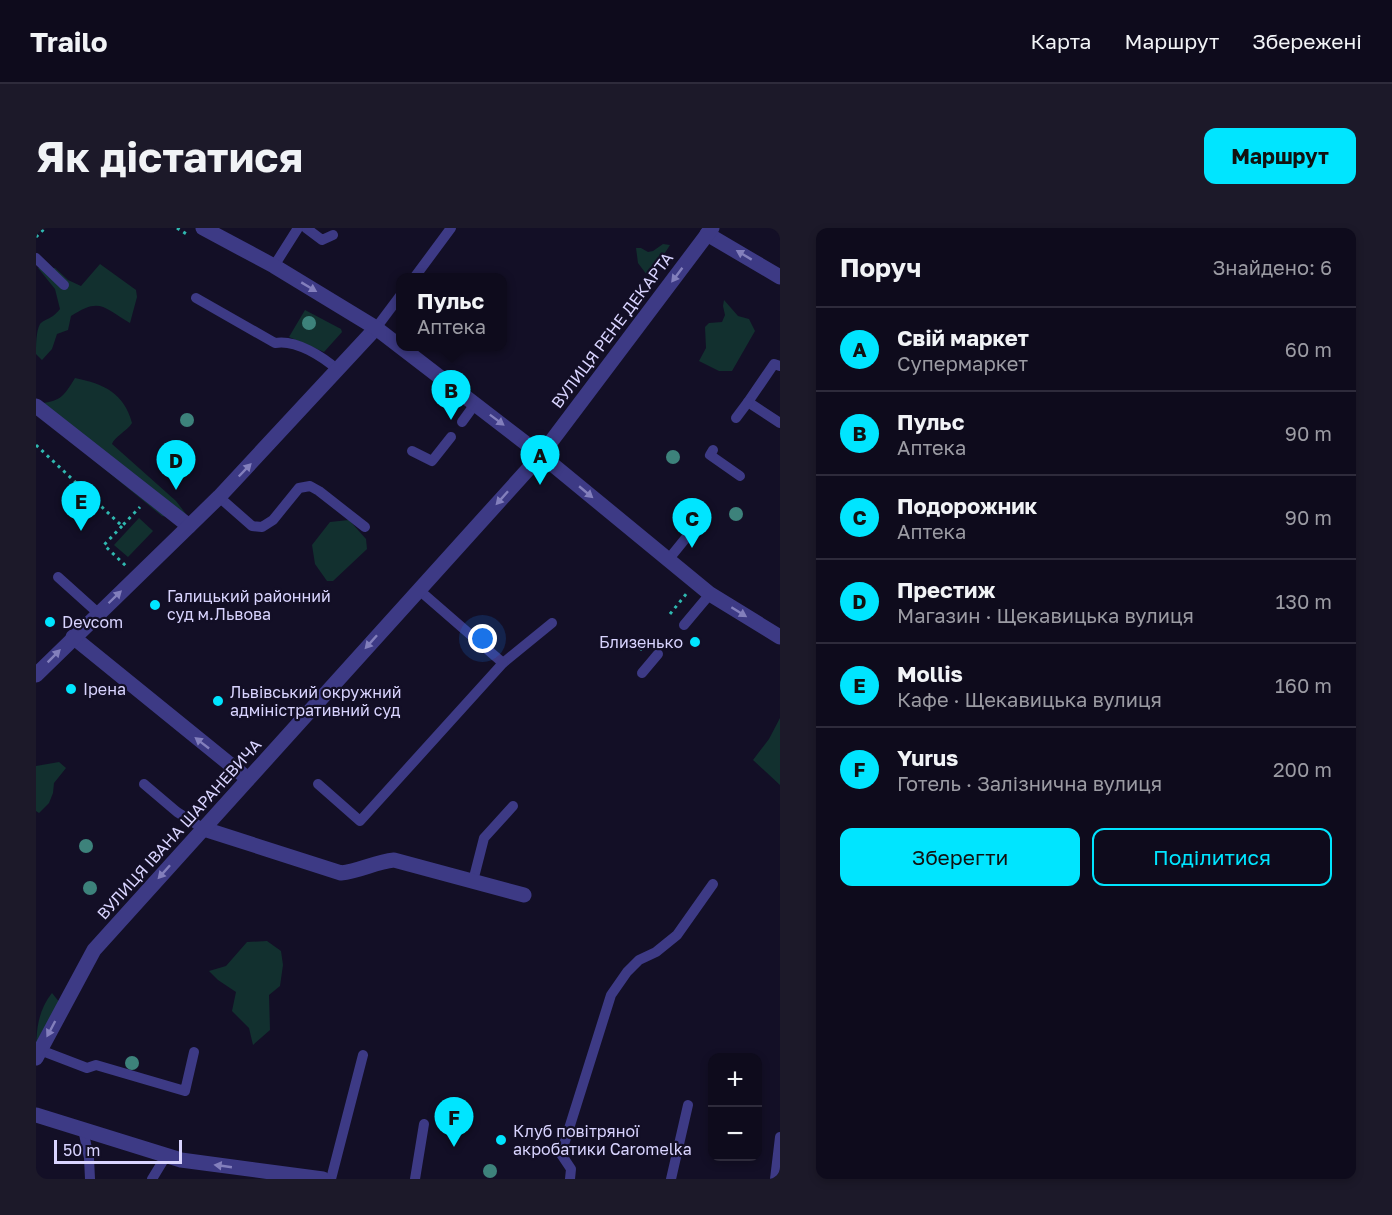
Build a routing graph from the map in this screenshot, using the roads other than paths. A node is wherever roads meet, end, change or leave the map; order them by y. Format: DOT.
graph roads {
  1 [pos="298,228"];
  2 [pos="306,228"];
  3 [pos="451,228"];
  4 [pos="710,231"];
  5 [pos="200,234"];
  6 [pos="333,235"];
  7 [pos="36,258"];
  8 [pos="274,266"];
  9 [pos="418,273"];
  10 [pos="780,277"];
  11 [pos="64,285"];
  12 [pos="196,298"];
  13 [pos="396,301"];
  14 [pos="376,328"];
  15 [pos="396,343"];
  16 [pos="406,351"];
  17 [pos="780,366"];
  18 [pos="338,370"];
  19 [pos="748,402"];
  20 [pos="475,404"];
  21 [pos="36,406"];
  22 [pos="736,418"];
  23 [pos="462,422"];
  24 [pos="780,423"];
  25 [pos="451,437"];
  26 [pos="713,450"];
  27 [pos="412,451"];
  28 [pos="541,454"];
  29 [pos="740,476"];
  30 [pos="219,497"];
  31 [pos="698,523"];
  32 [pos="189,526"];
  33 [pos="365,526"];
  34 [pos="668,560"];
  35 [pos="58,577"];
  36 [pos="418,590"];
  37 [pos="710,594"];
  38 [pos="98,613"];
  39 [pos="552,623"];
  40 [pos="684,625"];
  41 [pos="73,637"];
  42 [pos="780,637"];
  43 [pos="658,654"];
  44 [pos="503,663"];
  45 [pos="642,673"];
  46 [pos="36,675"];
  47 [pos="248,779"];
  48 [pos="144,784"];
  49 [pos="318,784"];
  50 [pos="513,806"];
  51 [pos="204,829"];
  52 [pos="473,881"];
  53 [pos="713,884"];
  54 [pos="524,895"];
  55 [pos="194,1052"];
  56 [pos="38,1054"];
  57 [pos="363,1055"];
  58 [pos="688,1105"];
  59 [pos="36,1115"];
  60 [pos="424,1124"];
  61 [pos="83,1129"];
  62 [pos="780,1137"];
  63 [pos="166,1156"];
  64 [pos="90,1179"];
  65 [pos="152,1179"];
  66 [pos="323,1179"];
  67 [pos="331,1179"];
  68 [pos="415,1179"];
  69 [pos="570,1179"];
  70 [pos="671,1179"];
  71 [pos="776,1179"];
  1 -- 8 [label="lane"];
  2 -- 6 [label="lane"];
  3 -- 9 [label="lane"];
  10 -- 4 [label="street, one-way"];
  4 -- 28 [label="street, ВУЛИЦЯ РЕНЕ ДЕКАРТА, one-way"];
  5 -- 8 [label="street"];
  7 -- 11 [label="lane"];
  8 -- 14 [label="street, one-way"];
  12 -- 18 [label="lane"];
  13 -- 14 [label="lane"];
  14 -- 15 [label="street"];
  14 -- 18 [label="street"];
  16 -- 20 [label="street"];
  17 -- 19 [label="lane"];
  30 -- 18 [label="street, one-way"];
  19 -- 22 [label="lane"];
  19 -- 24 [label="lane"];
  20 -- 23 [label="lane"];
  20 -- 28 [label="street, one-way"];
  21 -- 32 [label="street"];
  25 -- 27 [label="lane"];
  26 -- 29 [label="lane"];
  28 -- 34 [label="street, one-way"];
  28 -- 36 [label="street, ВУЛИЦЯ ІВАНА ШАРАНЕВИЧА, one-way"];
  30 -- 32 [label="street"];
  30 -- 33 [label="lane"];
  31 -- 34 [label="lane"];
  38 -- 32 [label="street, one-way"];
  34 -- 37 [label="street"];
  35 -- 38 [label="lane"];
  36 -- 44 [label="lane"];
  36 -- 47 [label="street, ВУЛИЦЯ ІВАНА ШАРАНЕВИЧА, one-way"];
  37 -- 40 [label="lane"];
  37 -- 42 [label="street, one-way"];
  38 -- 41 [label="street"];
  39 -- 44 [label="lane"];
  46 -- 41 [label="street, one-way"];
  47 -- 41 [label="street, one-way"];
  43 -- 45 [label="lane"];
  44 -- 49 [label="lane"];
  47 -- 51 [label="street, ВУЛИЦЯ ІВАНА ШАРАНЕВИЧА"];
  48 -- 51 [label="lane"];
  50 -- 52 [label="lane"];
  51 -- 52 [label="street"];
  51 -- 56 [label="street, ВУЛИЦЯ ІВАНА ШАРАНЕВИЧА, one-way"];
  52 -- 54 [label="street"];
  53 -- 69 [label="lane"];
  55 -- 56 [label="lane"];
  57 -- 67 [label="lane"];
  58 -- 70 [label="lane"];
  59 -- 61 [label="street"];
  60 -- 68 [label="lane"];
  61 -- 63 [label="street"];
  61 -- 64 [label="lane"];
  62 -- 71 [label="lane"];
  63 -- 65 [label="lane"];
  66 -- 63 [label="street, one-way"];
}
